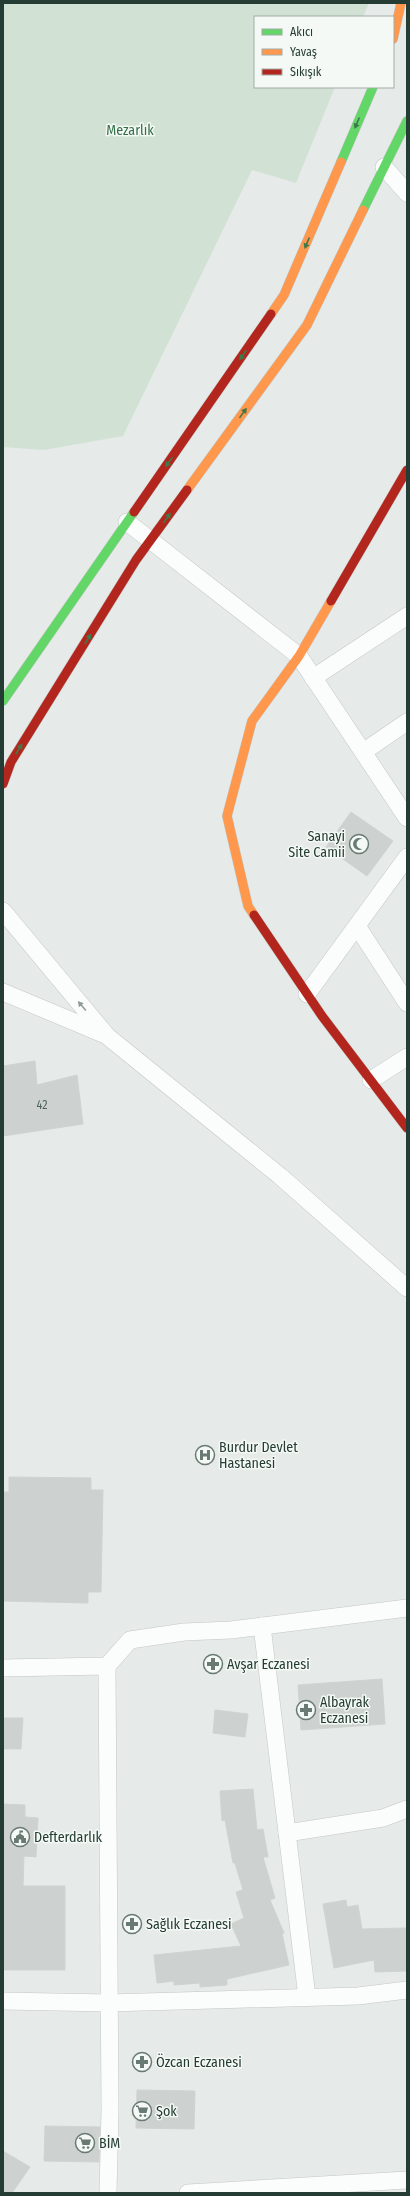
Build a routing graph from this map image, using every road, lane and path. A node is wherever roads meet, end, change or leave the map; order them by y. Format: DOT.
graph roads {
  1 [pos="401,3"];
  2 [pos="394,34"];
  3 [pos="373,88"];
  4 [pos="407,121"];
  5 [pos="384,167"];
  6 [pos="407,193"];
  7 [pos="407,470"];
  8 [pos="127,522"];
  9 [pos="151,540"];
  10 [pos="407,616"];
  11 [pos="299,656"];
  12 [pos="314,678"];
  13 [pos="3,701"];
  14 [pos="407,722"];
  15 [pos="363,752"];
  16 [pos="3,784"];
  17 [pos="407,818"];
  18 [pos="407,857"];
  19 [pos="3,911"];
  20 [pos="357,926"];
  21 [pos="3,992"];
  22 [pos="307,994"];
  23 [pos="407,1003"];
  24 [pos="107,1036"];
  25 [pos="407,1057"];
  26 [pos="371,1080"];
  27 [pos="407,1128"];
  28 [pos="407,1288"];
  29 [pos="407,1608"];
  30 [pos="262,1626"];
  31 [pos="107,1666"];
  32 [pos="3,1668"];
  33 [pos="407,1809"];
  34 [pos="287,1833"];
  35 [pos="407,1990"];
  36 [pos="307,1997"];
  37 [pos="3,2001"];
  38 [pos="109,2003"];
  39 [pos="407,2180"];
  40 [pos="108,2193"];
  41 [pos="188,2193"];
  1 -- 2 [label="main road"];
  3 -- 8 [label="main road, one-way"];
  4 -- 5 [label="main road"];
  5 -- 6 [label="street"];
  9 -- 5 [label="main road, one-way"];
  7 -- 11 [label="main road"];
  8 -- 9 [label="street"];
  8 -- 13 [label="main road"];
  9 -- 11 [label="street"];
  16 -- 9 [label="main road, one-way"];
  10 -- 12 [label="street"];
  11 -- 12 [label="street"];
  11 -- 22 [label="main road"];
  12 -- 15 [label="street"];
  14 -- 15 [label="street"];
  15 -- 17 [label="street"];
  18 -- 20 [label="street"];
  24 -- 19 [label="street, one-way"];
  20 -- 22 [label="street"];
  20 -- 23 [label="street"];
  21 -- 24 [label="street"];
  22 -- 26 [label="main road"];
  24 -- 28 [label="street"];
  25 -- 26 [label="street"];
  26 -- 27 [label="main road"];
  29 -- 30 [label="street"];
  30 -- 31 [label="street"];
  30 -- 34 [label="street"];
  31 -- 32 [label="street"];
  31 -- 38 [label="street"];
  33 -- 34 [label="street"];
  34 -- 36 [label="street"];
  35 -- 36 [label="street"];
  36 -- 38 [label="street"];
  37 -- 38 [label="street"];
  38 -- 40 [label="street"];
  39 -- 41 [label="street"];
}
